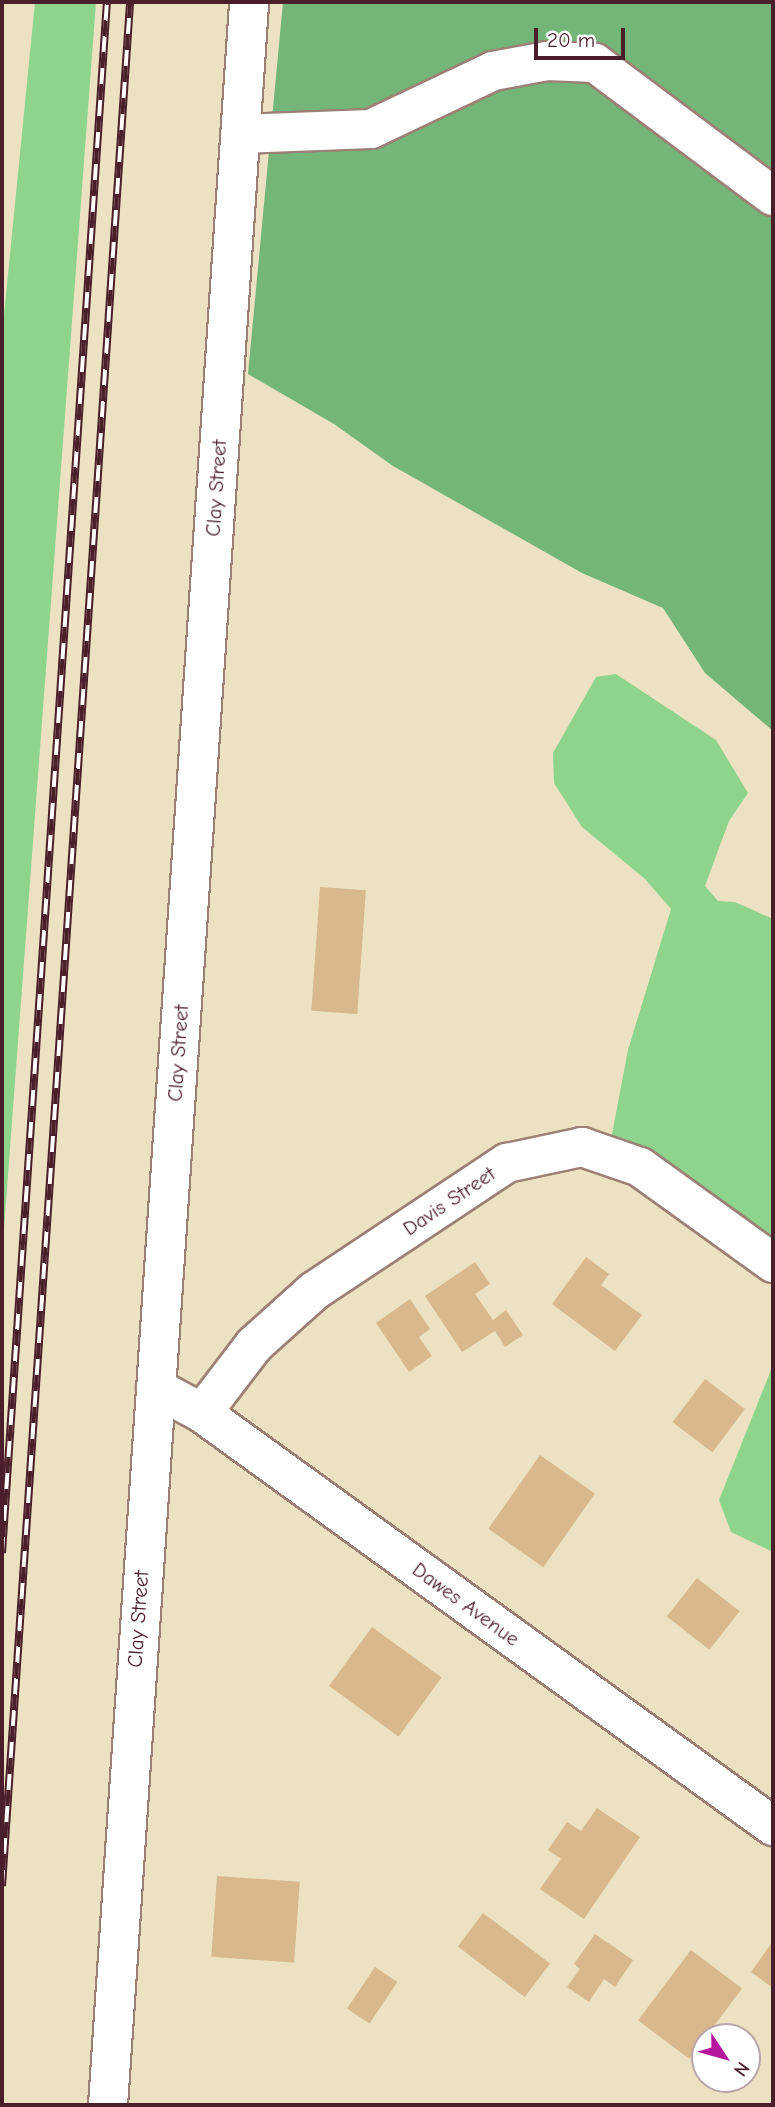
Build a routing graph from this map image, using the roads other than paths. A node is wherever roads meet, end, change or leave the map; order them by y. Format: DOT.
graph roads {
  1 [pos="249,2"];
  2 [pos="240,134"];
  3 [pos="773,196"];
  4 [pos="773,1263"];
  5 [pos="156,1388"];
  6 [pos="202,1413"];
  7 [pos="773,1826"];
  8 [pos="108,2105"];
  1 -- 2 [label="street, Clay Street"];
  2 -- 3 [label="street"];
  2 -- 5 [label="street, Clay Street"];
  4 -- 6 [label="street, Davis Street"];
  5 -- 6 [label="street, Dawes Avenue"];
  5 -- 8 [label="street, Clay Street"];
  6 -- 7 [label="street, Dawes Avenue"];
}
